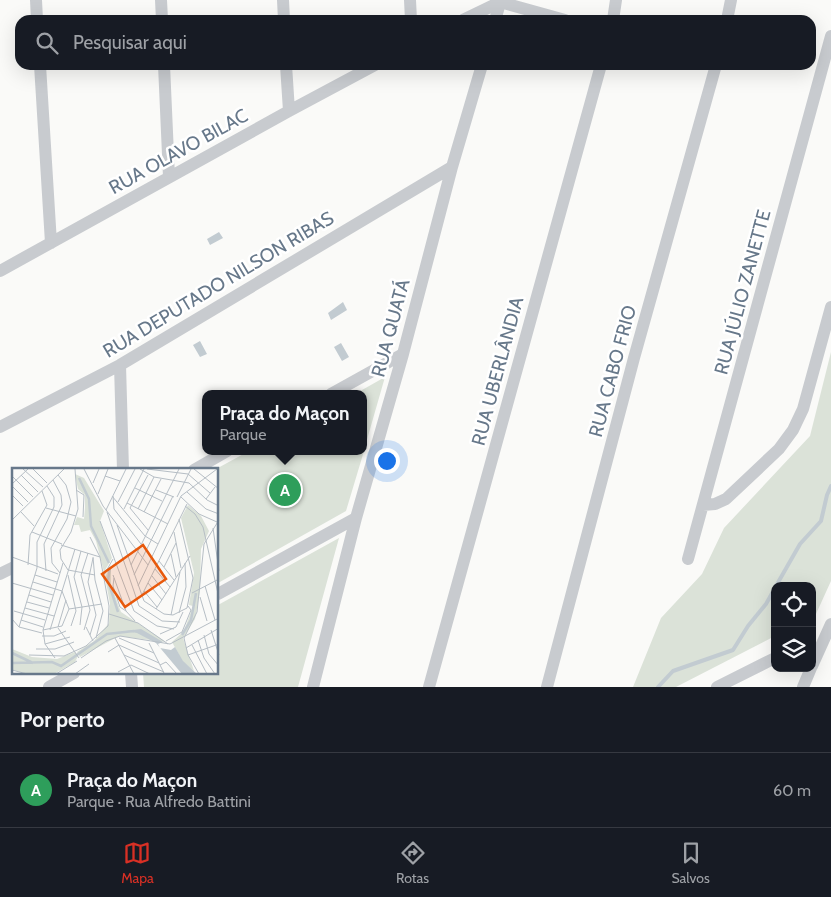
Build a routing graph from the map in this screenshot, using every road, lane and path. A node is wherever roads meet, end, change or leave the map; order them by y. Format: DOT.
graph roads {
  1 [pos="36,0"];
  2 [pos="161,0"];
  3 [pos="283,0"];
  4 [pos="410,0"];
  5 [pos="616,0"];
  6 [pos="731,0"];
  7 [pos="500,1"];
  8 [pos="37,15"];
  9 [pos="162,15"];
  10 [pos="284,15"];
  11 [pos="411,15"];
  12 [pos="473,15"];
  13 [pos="496,15"];
  14 [pos="548,15"];
  15 [pos="614,15"];
  16 [pos="728,15"];
  17 [pos="831,36"];
  18 [pos="40,70"];
  19 [pos="164,70"];
  20 [pos="286,70"];
  21 [pos="365,70"];
  22 [pos="481,70"];
  23 [pos="600,70"];
  24 [pos="715,70"];
  25 [pos="288,111"];
  26 [pos="452,167"];
  27 [pos="170,177"];
  28 [pos="51,243"];
  29 [pos="0,271"];
  30 [pos="831,307"];
  31 [pos="404,354"];
  32 [pos="120,365"];
  33 [pos="338,390"];
  34 [pos="0,427"];
  35 [pos="220,455"];
  36 [pos="123,468"];
  37 [pos="197,468"];
  38 [pos="703,505"];
  39 [pos="356,518"];
  40 [pos="688,559"];
  41 [pos="12,568"];
  42 [pos="0,574"];
  43 [pos="219,593"];
  44 [pos="831,624"];
  45 [pos="825,637"];
  46 [pos="816,640"];
  47 [pos="816,658"];
  48 [pos="771,660"];
  49 [pos="810,672"];
  50 [pos="72,674"];
  51 [pos="131,674"];
  52 [pos="49,687"];
  53 [pos="132,687"];
  54 [pos="312,687"];
  55 [pos="429,687"];
  56 [pos="547,687"];
  57 [pos="717,687"];
  58 [pos="803,687"];
  1 -- 8 [label="street"];
  2 -- 9 [label="street"];
  3 -- 10 [label="street"];
  4 -- 11 [label="street"];
  5 -- 15 [label="street"];
  6 -- 16 [label="street"];
  7 -- 12 [label="street"];
  7 -- 13 [label="street"];
  7 -- 14 [label="street"];
  17 -- 38 [label="street, RUA JÚLIO ZANETTE"];
  18 -- 28 [label="street"];
  19 -- 27 [label="street"];
  20 -- 25 [label="street"];
  21 -- 25 [label="street, RUA OLAVO BILAC"];
  22 -- 26 [label="street, RUA QUATÁ"];
  23 -- 55 [label="street, RUA UBERLÂNDIA"];
  24 -- 56 [label="street, RUA CABO FRIO"];
  25 -- 27 [label="street, RUA OLAVO BILAC"];
  26 -- 31 [label="street, RUA QUATÁ"];
  26 -- 32 [label="street, RUA DEPUTADO NILSON RIBAS"];
  27 -- 28 [label="street, RUA OLAVO BILAC"];
  28 -- 29 [label="street, RUA OLAVO BILAC"];
  30 -- 38 [label="street"];
  31 -- 33 [label="street"];
  31 -- 39 [label="street, RUA QUATÁ"];
  32 -- 34 [label="street, RUA DEPUTADO NILSON RIBAS"];
  32 -- 36 [label="street"];
  35 -- 37 [label="street"];
  38 -- 40 [label="street, RUA JÚLIO ZANETTE"];
  39 -- 43 [label="street"];
  39 -- 54 [label="street, RUA QUATÁ"];
  41 -- 42 [label="street"];
  44 -- 45 [label="street"];
  45 -- 46 [label="street"];
  45 -- 47 [label="street"];
  48 -- 57 [label="street"];
  49 -- 58 [label="street"];
  50 -- 52 [label="street"];
  51 -- 53 [label="street"];
}
